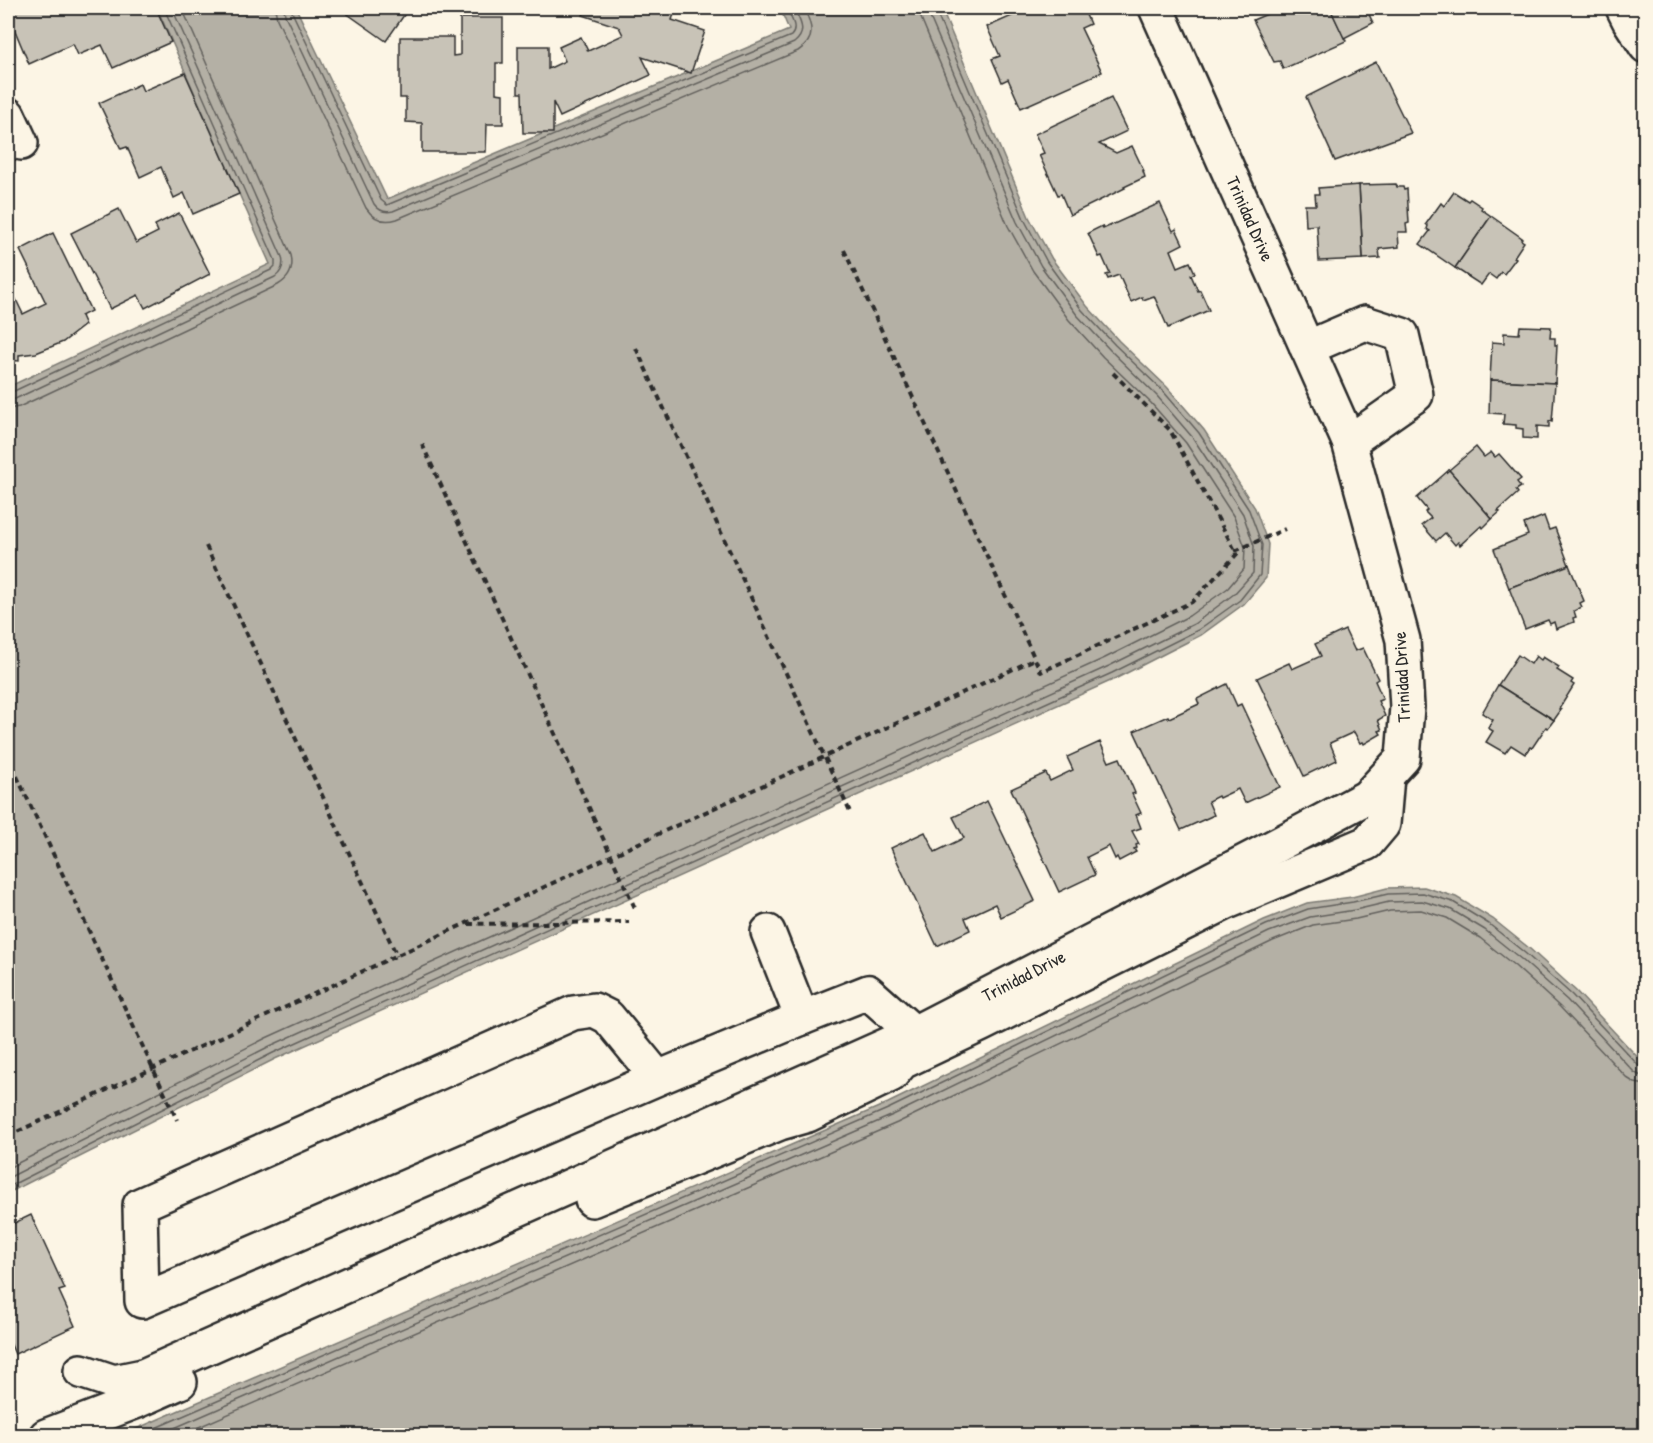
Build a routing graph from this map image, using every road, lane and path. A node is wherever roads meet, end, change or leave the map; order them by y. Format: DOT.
graph roads {
  1 [pos="1156,8"];
  2 [pos="1623,8"];
  3 [pos="1646,46"];
  4 [pos="844,250"];
  5 [pos="636,348"];
  6 [pos="1307,348"];
  7 [pos="1113,373"];
  8 [pos="1349,442"];
  9 [pos="422,444"];
  10 [pos="1285,529"];
  11 [pos="206,546"];
  12 [pos="1235,551"];
  13 [pos="1035,659"];
  14 [pos="8,756"];
  15 [pos="825,757"];
  16 [pos="1387,777"];
  17 [pos="850,812"];
  18 [pos="611,856"];
  19 [pos="635,908"];
  20 [pos="629,922"];
  21 [pos="466,924"];
  22 [pos="768,932"];
  23 [pos="397,956"];
  24 [pos="802,1018"];
  25 [pos="914,1033"];
  26 [pos="153,1069"];
  27 [pos="658,1078"];
  28 [pos="177,1120"];
  29 [pos="8,1136"];
  30 [pos="81,1371"];
  31 [pos="46,1436"];
  1 -- 6 [label="street, Trinidad Drive"];
  2 -- 3 [label="street"];
  4 -- 13 [label="path"];
  5 -- 15 [label="path"];
  6 -- 8 [label="street, Trinidad Drive"];
  6 -- 8 [label="street"];
  7 -- 12 [label="path"];
  8 -- 16 [label="street, Trinidad Drive"];
  9 -- 18 [label="path"];
  10 -- 12 [label="path"];
  11 -- 23 [label="path"];
  12 -- 13 [label="path"];
  13 -- 15 [label="path"];
  14 -- 26 [label="path"];
  15 -- 17 [label="path"];
  15 -- 18 [label="path"];
  16 -- 25 [label="street, Trinidad Drive"];
  16 -- 31 [label="street"];
  18 -- 19 [label="path"];
  18 -- 21 [label="path"];
  20 -- 21 [label="path"];
  21 -- 23 [label="path"];
  22 -- 24 [label="street"];
  23 -- 26 [label="path"];
  24 -- 25 [label="street"];
  24 -- 27 [label="street"];
  25 -- 30 [label="street, Trinidad Drive"];
  26 -- 28 [label="path"];
  26 -- 29 [label="path"];
  27 -- 27 [label="street"];
}
